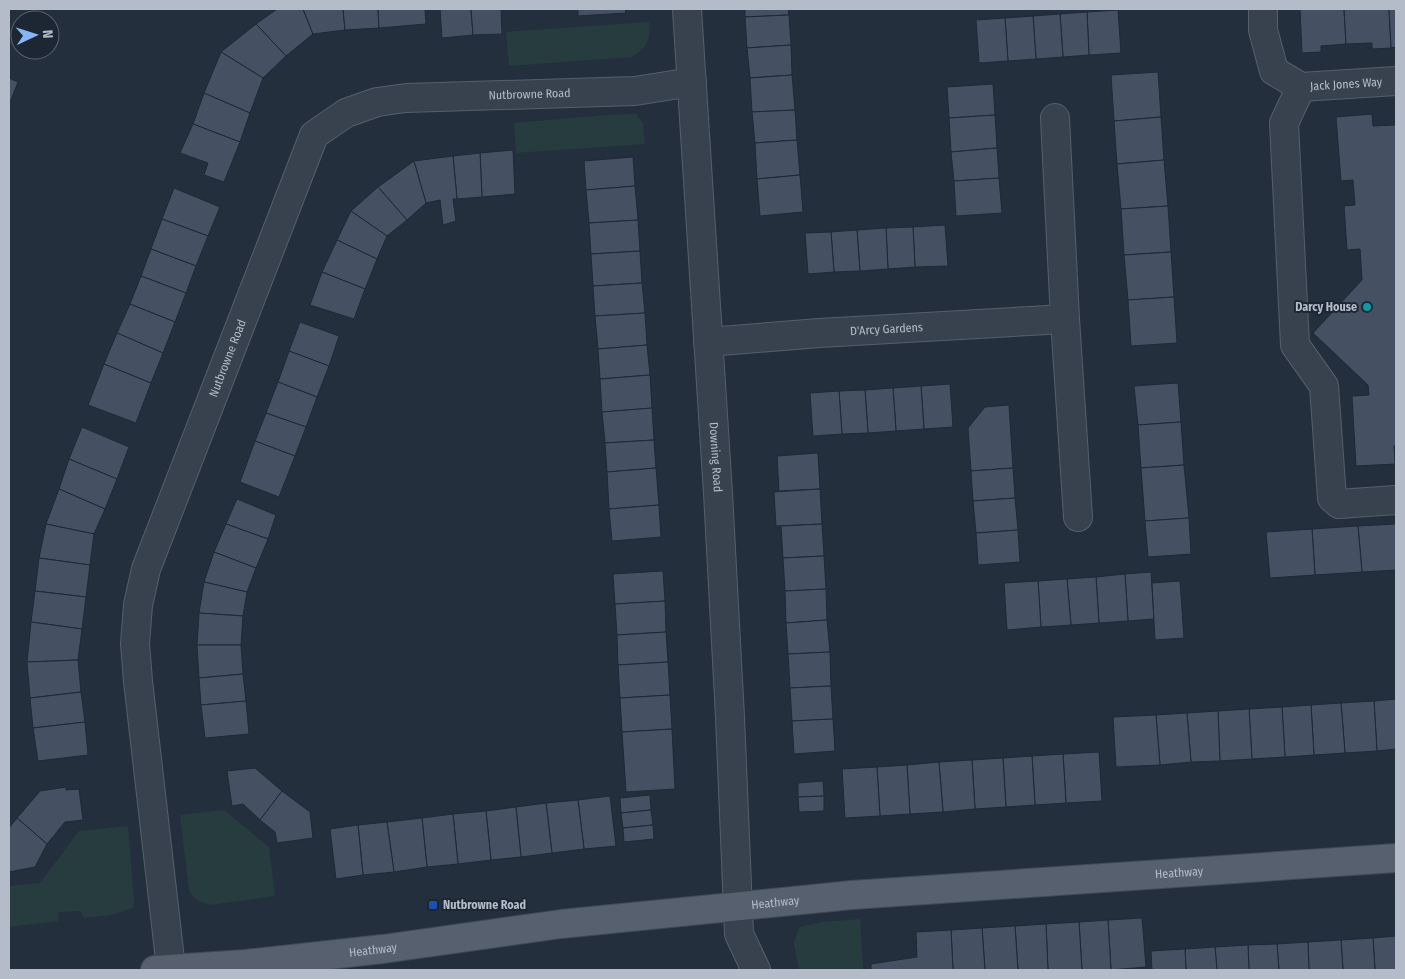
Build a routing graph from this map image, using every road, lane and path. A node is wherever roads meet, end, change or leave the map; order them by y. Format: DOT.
graph roads {
  1 [pos="687,9"];
  2 [pos="1263,9"];
  3 [pos="692,82"];
  4 [pos="1396,82"];
  5 [pos="1302,86"];
  6 [pos="1055,118"];
  7 [pos="1065,319"];
  8 [pos="708,342"];
  9 [pos="1396,500"];
  10 [pos="1078,517"];
  11 [pos="1396,858"];
  12 [pos="738,906"];
  13 [pos="163,969"];
  14 [pos="756,970"];
  1 -- 3 [label="street, Downing Road"];
  2 -- 5 [label="street, Jack Jones Way"];
  3 -- 8 [label="street, Downing Road"];
  3 -- 13 [label="street, Nutbrowne Road"];
  4 -- 5 [label="street, Jack Jones Way"];
  5 -- 9 [label="street"];
  6 -- 7 [label="street"];
  7 -- 8 [label="street, D'Arcy Gardens"];
  7 -- 10 [label="street"];
  8 -- 12 [label="street, Downing Road"];
  11 -- 12 [label="main road, Heathway"];
  12 -- 13 [label="main road, Heathway"];
  12 -- 14 [label="street, Downing Road"];
}
